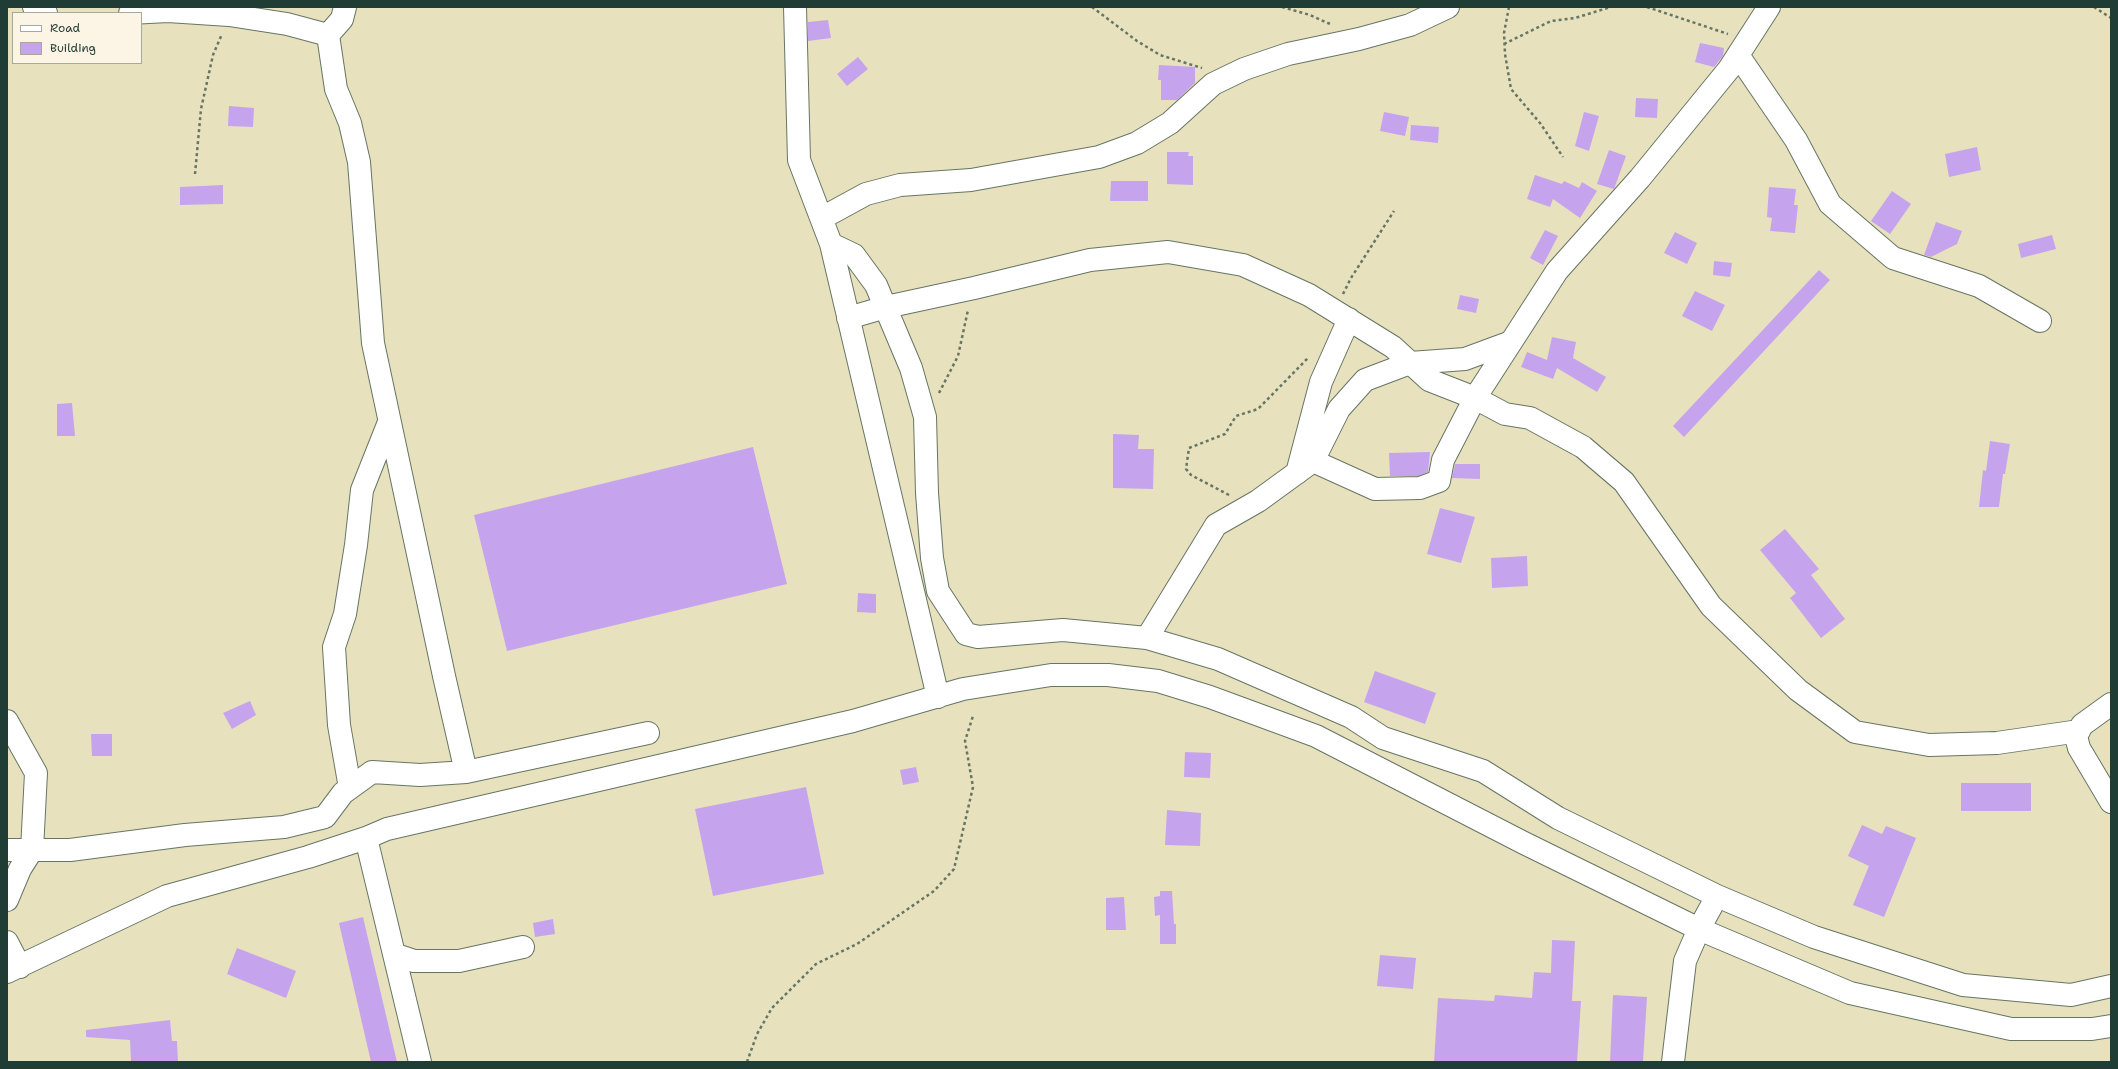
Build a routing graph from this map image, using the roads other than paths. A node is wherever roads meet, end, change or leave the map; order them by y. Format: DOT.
graph roads {
  1 [pos="34,7"];
  2 [pos="345,7"];
  3 [pos="795,7"];
  4 [pos="1448,7"];
  5 [pos="1769,7"];
  6 [pos="44,12"];
  7 [pos="142,13"];
  8 [pos="328,35"];
  9 [pos="1743,47"];
  10 [pos="822,218"];
  11 [pos="831,244"];
  12 [pos="886,307"];
  13 [pos="1342,315"];
  14 [pos="848,318"];
  15 [pos="2040,321"];
  16 [pos="1511,342"];
  17 [pos="1410,363"];
  18 [pos="1475,398"];
  19 [pos="389,422"];
  20 [pos="1305,467"];
  21 [pos="1147,638"];
  22 [pos="938,697"];
  23 [pos="2111,704"];
  24 [pos="7,721"];
  25 [pos="2079,731"];
  26 [pos="648,733"];
  27 [pos="466,772"];
  28 [pos="350,788"];
  29 [pos="2111,802"];
  30 [pos="366,838"];
  31 [pos="7,850"];
  32 [pos="32,850"];
  33 [pos="1717,896"];
  34 [pos="7,900"];
  35 [pos="1699,929"];
  36 [pos="7,942"];
  37 [pos="523,947"];
  38 [pos="396,955"];
  39 [pos="13,969"];
  40 [pos="2111,986"];
  41 [pos="2111,1026"];
  42 [pos="420,1062"];
  43 [pos="1673,1062"];
  1 -- 6 [label="street"];
  2 -- 8 [label="street"];
  3 -- 10 [label="street"];
  4 -- 10 [label="street"];
  5 -- 9 [label="street"];
  7 -- 8 [label="street"];
  8 -- 19 [label="street"];
  9 -- 15 [label="street"];
  9 -- 16 [label="street"];
  10 -- 11 [label="street"];
  11 -- 12 [label="street"];
  11 -- 14 [label="street"];
  12 -- 13 [label="street"];
  12 -- 14 [label="street"];
  12 -- 21 [label="street"];
  13 -- 17 [label="street"];
  13 -- 20 [label="street"];
  14 -- 22 [label="street"];
  16 -- 17 [label="street"];
  16 -- 18 [label="street"];
  17 -- 18 [label="street"];
  17 -- 20 [label="street"];
  18 -- 20 [label="street"];
  18 -- 25 [label="street"];
  19 -- 27 [label="street"];
  19 -- 28 [label="street"];
  20 -- 21 [label="street"];
  21 -- 33 [label="street"];
  22 -- 30 [label="street"];
  22 -- 35 [label="street"];
  23 -- 25 [label="street"];
  24 -- 32 [label="street"];
  25 -- 29 [label="street"];
  26 -- 27 [label="street"];
  27 -- 28 [label="street"];
  28 -- 32 [label="street"];
  30 -- 38 [label="street"];
  30 -- 39 [label="street"];
  31 -- 32 [label="street"];
  32 -- 34 [label="street"];
  33 -- 35 [label="street"];
  33 -- 40 [label="street"];
  35 -- 41 [label="street"];
  35 -- 43 [label="street"];
  36 -- 39 [label="street"];
  37 -- 38 [label="street"];
  38 -- 42 [label="street"];
}
